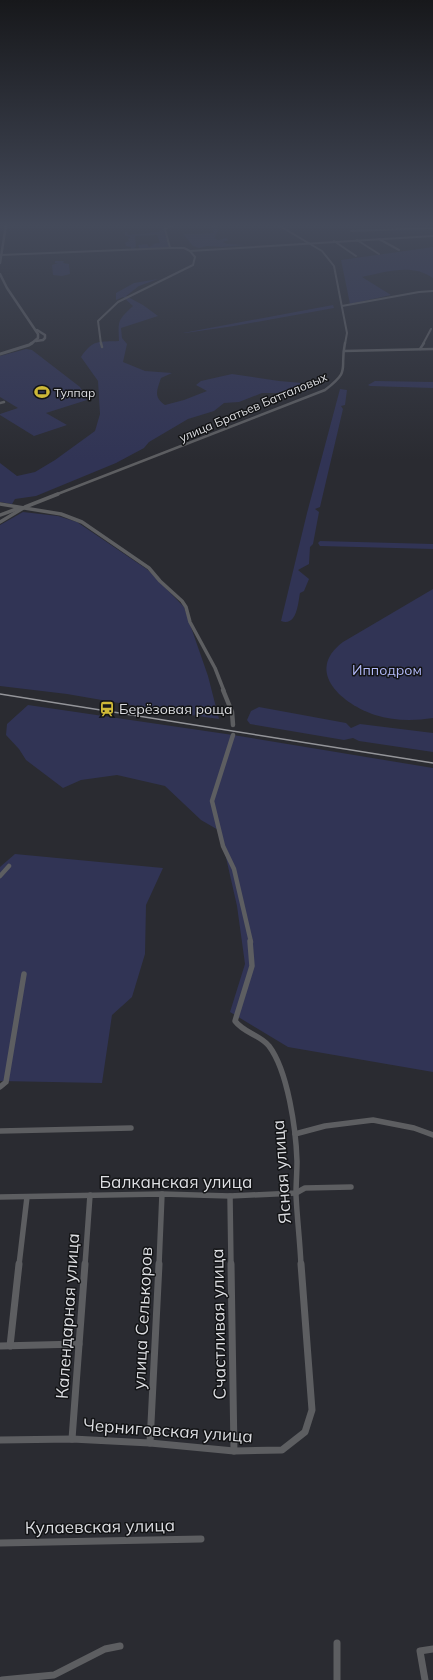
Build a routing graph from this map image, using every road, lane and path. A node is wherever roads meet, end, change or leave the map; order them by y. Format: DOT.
graph roads {
  1 [pos="18,303"];
  2 [pos="117,303"];
  3 [pos="356,303"];
  4 [pos="342,306"];
  5 [pos="37,330"];
  6 [pos="431,330"];
  7 [pos="36,341"];
  8 [pos="102,347"];
  9 [pos="420,349"];
  10 [pos="433,349"];
  11 [pos="344,351"];
  12 [pos="0,354"];
  13 [pos="0,504"];
  14 [pos="22,507"];
  15 [pos="0,515"];
  16 [pos="0,522"];
  17 [pos="233,725"];
  18 [pos="233,735"];
  19 [pos="9,866"];
  20 [pos="0,876"];
  21 [pos="24,974"];
  22 [pos="0,1087"];
  23 [pos="131,1128"];
  24 [pos="0,1131"];
  25 [pos="295,1134"];
  26 [pos="433,1135"];
  27 [pos="350,1187"];
  28 [pos="296,1193"];
  29 [pos="162,1194"];
  30 [pos="90,1195"];
  31 [pos="230,1196"];
  32 [pos="0,1197"];
  33 [pos="27,1197"];
  34 [pos="79,1344"];
  35 [pos="0,1346"];
  36 [pos="10,1346"];
  37 [pos="312,1410"];
  38 [pos="72,1439"];
  39 [pos="0,1440"];
  40 [pos="150,1443"];
  41 [pos="234,1451"];
  42 [pos="201,1539"];
  43 [pos="0,1543"];
  44 [pos="337,1643"];
  45 [pos="120,1646"];
  46 [pos="433,1649"];
  47 [pos="2,1680"];
  48 [pos="337,1680"];
  49 [pos="425,1680"];
  1 -- 5 [label="street"];
  2 -- 8 [label="street"];
  3 -- 4 [label="street"];
  4 -- 11 [label="street, улица Братьев Батталовых"];
  5 -- 7 [label="street"];
  5 -- 7 [label="street"];
  6 -- 9 [label="street"];
  7 -- 12 [label="street"];
  9 -- 10 [label="street"];
  9 -- 11 [label="street"];
  11 -- 14 [label="street, улица Братьев Батталовых"];
  13 -- 14 [label="street"];
  14 -- 15 [label="street"];
  14 -- 16 [label="street, улица Братьев Батталовых"];
  14 -- 17 [label="street"];
  18 -- 25 [label="street, Ясная улица"];
  19 -- 20 [label="street"];
  21 -- 22 [label="street"];
  23 -- 24 [label="street"];
  25 -- 26 [label="street"];
  25 -- 28 [label="street, Ясная улица"];
  27 -- 28 [label="street, Балканская улица"];
  28 -- 31 [label="street, Балканская улица"];
  28 -- 37 [label="street, Ясная улица"];
  29 -- 30 [label="street, Балканская улица"];
  29 -- 31 [label="street, Балканская улица"];
  29 -- 40 [label="street, улица Селькоров"];
  30 -- 33 [label="street, Балканская улица"];
  30 -- 34 [label="street, Календарная улица"];
  31 -- 41 [label="street, Счастливая улица"];
  32 -- 33 [label="street, Балканская улица"];
  33 -- 36 [label="street"];
  34 -- 36 [label="street"];
  34 -- 38 [label="street, Календарная улица"];
  35 -- 36 [label="street"];
  37 -- 41 [label="street, Черниговская улица"];
  38 -- 39 [label="street, Черниговская улица"];
  38 -- 40 [label="street, Черниговская улица"];
  40 -- 41 [label="street, Черниговская улица"];
  42 -- 43 [label="street, Кулаевская улица"];
  44 -- 48 [label="street"];
  45 -- 47 [label="street"];
  46 -- 49 [label="street"];
}
